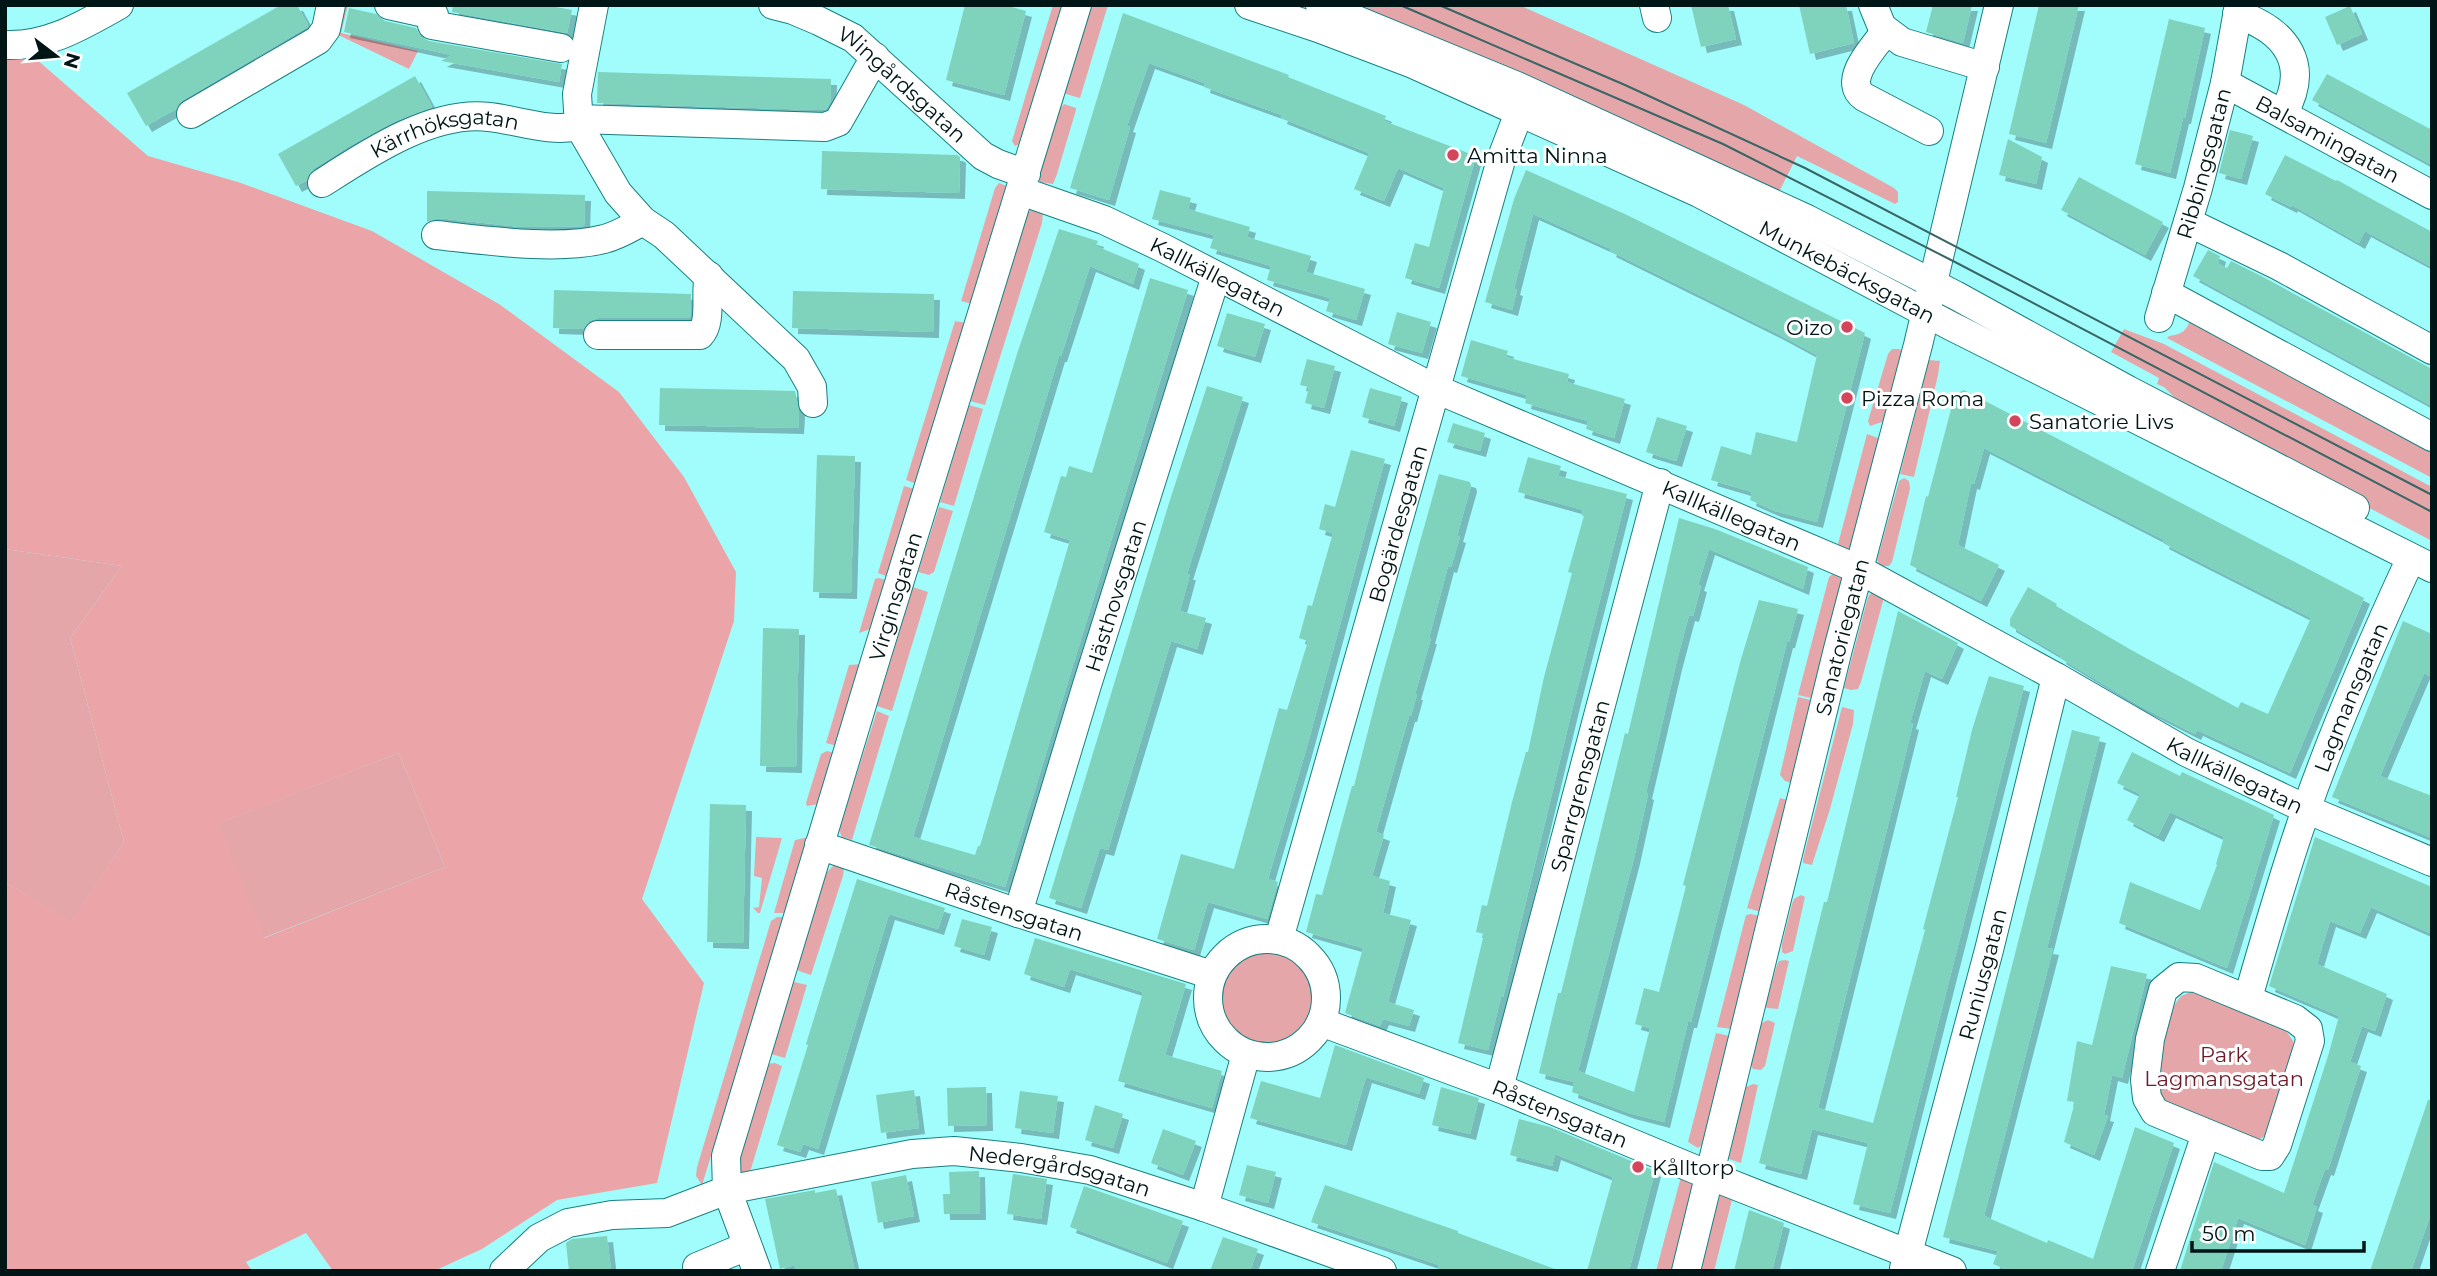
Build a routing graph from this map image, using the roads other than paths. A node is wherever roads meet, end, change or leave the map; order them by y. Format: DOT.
graph roads {
  1 [pos="119,5"];
  2 [pos="331,5"];
  3 [pos="389,5"];
  4 [pos="594,5"];
  5 [pos="773,5"];
  6 [pos="1077,5"];
  7 [pos="1249,5"];
  8 [pos="1320,5"];
  9 [pos="1873,5"];
  10 [pos="1999,5"];
  11 [pos="2238,10"];
  12 [pos="433,24"];
  13 [pos="1886,31"];
  14 [pos="5,45"];
  15 [pos="561,48"];
  16 [pos="875,57"];
  17 [pos="1984,67"];
  18 [pos="2225,83"];
  19 [pos="1520,110"];
  20 [pos="191,114"];
  21 [pos="2283,114"];
  22 [pos="578,123"];
  23 [pos="1929,131"];
  24 [pos="1023,182"];
  25 [pos="322,183"];
  26 [pos="2432,195"];
  27 [pos="2188,222"];
  28 [pos="654,228"];
  29 [pos="436,235"];
  30 [pos="709,276"];
  31 [pos="1216,276"];
  32 [pos="1932,283"];
  33 [pos="1926,312"];
  34 [pos="598,335"];
  35 [pos="2432,350"];
  36 [pos="1436,389"];
  37 [pos="813,404"];
  38 [pos="2432,437"];
  39 [pos="1660,483"];
  40 [pos="2425,558"];
  41 [pos="1858,569"];
  42 [pos="2056,677"];
  43 [pos="2306,809"];
  44 [pos="819,845"];
  45 [pos="2432,862"];
  46 [pos="1018,914"];
  47 [pos="1279,939"];
  48 [pos="1212,975"];
  49 [pos="2248,999"];
  50 [pos="1321,1021"];
  51 [pos="1246,1054"];
  52 [pos="1500,1088"];
  53 [pos="2206,1133"];
  54 [pos="1711,1176"];
  55 [pos="727,1190"];
  56 [pos="1204,1207"];
  57 [pos="752,1259"];
  58 [pos="1906,1262"];
  59 [pos="504,1271"];
  60 [pos="698,1271"];
  61 [pos="1382,1271"];
  62 [pos="1686,1271"];
  63 [pos="1952,1271"];
  64 [pos="2160,1271"];
  1 -- 14 [label="street"];
  2 -- 20 [label="street"];
  3 -- 12 [label="street"];
  4 -- 22 [label="street"];
  5 -- 16 [label="street, Wingårdsgatan"];
  6 -- 24 [label="street, Virginsgatan"];
  7 -- 19 [label="street, Munkebäcksgatan"];
  8 -- 32 [label="street, Munkebäcksgatan"];
  9 -- 13 [label="street"];
  10 -- 17 [label="street, Sanatoriegatan"];
  11 -- 18 [label="street, Ribbingsgatan"];
  11 -- 21 [label="street"];
  12 -- 15 [label="street"];
  13 -- 17 [label="street"];
  13 -- 23 [label="street"];
  16 -- 22 [label="street, Kärrhöksgatan"];
  16 -- 24 [label="street, Wingårdsgatan"];
  17 -- 32 [label="street, Sanatoriegatan"];
  18 -- 21 [label="street, Balsamingatan"];
  18 -- 27 [label="street, Ribbingsgatan"];
  19 -- 33 [label="street, Munkebäcksgatan"];
  19 -- 36 [label="street, Bogärdesgatan"];
  21 -- 26 [label="street, Balsamingatan"];
  22 -- 25 [label="street, Kärrhöksgatan"];
  22 -- 28 [label="street"];
  24 -- 31 [label="street, Kallkällegatan"];
  24 -- 44 [label="street, Virginsgatan"];
  27 -- 35 [label="street"];
  27 -- 38 [label="street, Ribbingsgatan"];
  28 -- 29 [label="street"];
  28 -- 30 [label="street"];
  30 -- 34 [label="street"];
  30 -- 37 [label="street"];
  31 -- 36 [label="street, Kallkällegatan"];
  31 -- 46 [label="street, Hästhovsgatan"];
  32 -- 33 [label="street, Sanatoriegatan"];
  32 -- 40 [label="street, Munkebäcksgatan"];
  33 -- 40 [label="street, Munkebäcksgatan"];
  33 -- 41 [label="street, Sanatoriegatan"];
  36 -- 39 [label="street, Kallkällegatan"];
  36 -- 47 [label="street, Bogärdesgatan"];
  39 -- 41 [label="street, Kallkällegatan"];
  39 -- 52 [label="street, Sparrgrensgatan"];
  40 -- 43 [label="street, Lagmansgatan"];
  41 -- 42 [label="street, Kallkällegatan"];
  41 -- 54 [label="street, Sanatoriegatan"];
  42 -- 43 [label="street, Kallkällegatan"];
  42 -- 58 [label="street, Runiusgatan"];
  43 -- 45 [label="street, Kallkällegatan"];
  43 -- 49 [label="street, Lagmansgatan"];
  44 -- 46 [label="street, Råstensgatan"];
  44 -- 55 [label="street, Virginsgatan"];
  46 -- 48 [label="street, Råstensgatan"];
  47 -- 48 [label="street"];
  47 -- 50 [label="street"];
  48 -- 51 [label="street"];
  49 -- 53 [label="street"];
  49 -- 53 [label="street"];
  50 -- 51 [label="street"];
  50 -- 52 [label="street, Råstensgatan"];
  51 -- 56 [label="street"];
  52 -- 54 [label="street, Råstensgatan"];
  53 -- 64 [label="street"];
  54 -- 58 [label="street, Råstensgatan"];
  54 -- 62 [label="street, Sanatoriegatan"];
  55 -- 56 [label="street, Nedergårdsgatan"];
  55 -- 57 [label="street, Virginsgatan"];
  55 -- 59 [label="street"];
  56 -- 61 [label="street, Nedergårdsgatan"];
  57 -- 60 [label="street"];
  58 -- 63 [label="street, Råstensgatan"];
}
